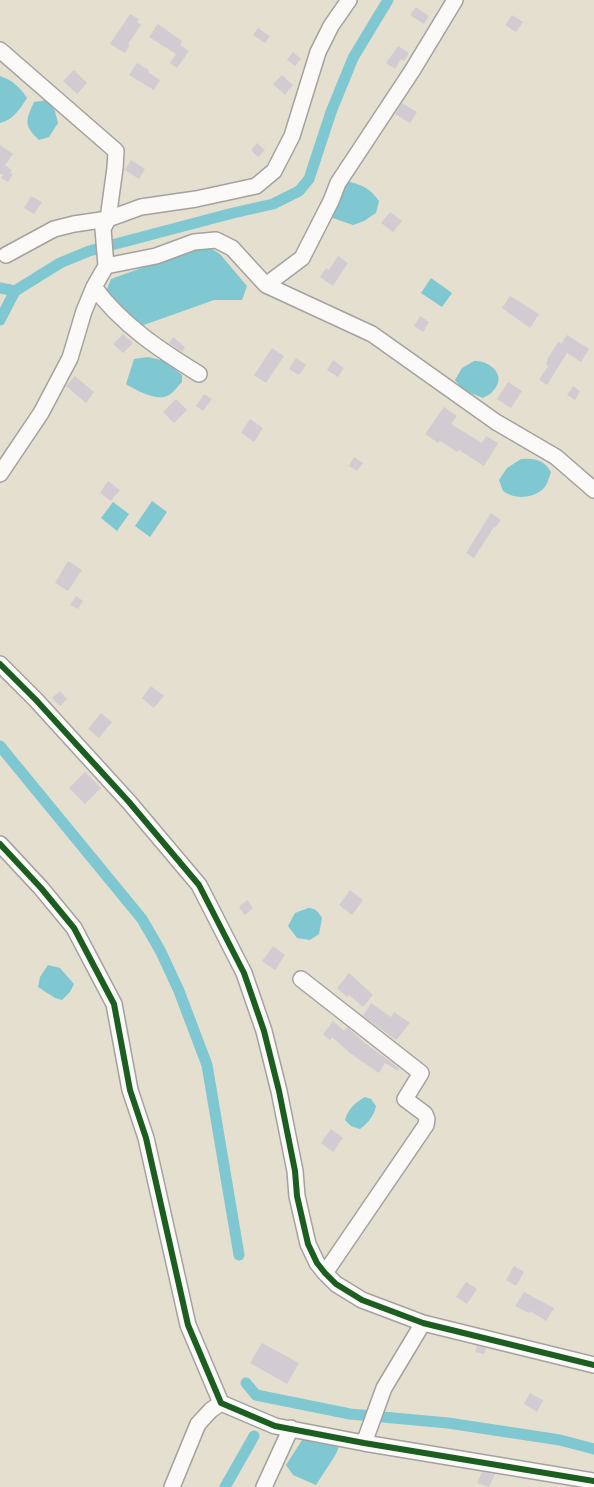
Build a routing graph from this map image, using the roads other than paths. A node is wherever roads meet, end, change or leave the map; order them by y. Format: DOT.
graph roads {
  1 [pos="349,0"];
  2 [pos="455,0"];
  3 [pos="0,50"];
  4 [pos="106,224"];
  5 [pos="6,255"];
  6 [pos="106,266"];
  7 [pos="266,286"];
  8 [pos="94,287"];
  9 [pos="199,374"];
  10 [pos="0,474"];
  11 [pos="594,490"];
  12 [pos="0,664"];
  13 [pos="0,844"];
  14 [pos="300,979"];
  15 [pos="324,1273"];
  16 [pos="423,1323"];
  17 [pos="594,1365"];
  18 [pos="222,1403"];
  19 [pos="291,1428"];
  20 [pos="364,1442"];
  21 [pos="594,1481"];
  22 [pos="172,1487"];
  23 [pos="264,1487"];
  1 -- 4 [label="street"];
  2 -- 7 [label="street"];
  3 -- 4 [label="street"];
  4 -- 5 [label="street"];
  4 -- 6 [label="street"];
  6 -- 7 [label="street"];
  6 -- 8 [label="street"];
  7 -- 11 [label="street"];
  8 -- 9 [label="street"];
  8 -- 10 [label="street"];
  12 -- 15 [label="street"];
  13 -- 18 [label="street"];
  14 -- 15 [label="street"];
  15 -- 16 [label="street"];
  16 -- 17 [label="street"];
  16 -- 20 [label="street"];
  18 -- 19 [label="street"];
  18 -- 22 [label="street"];
  19 -- 20 [label="street"];
  19 -- 23 [label="street"];
  20 -- 21 [label="street"];
}
